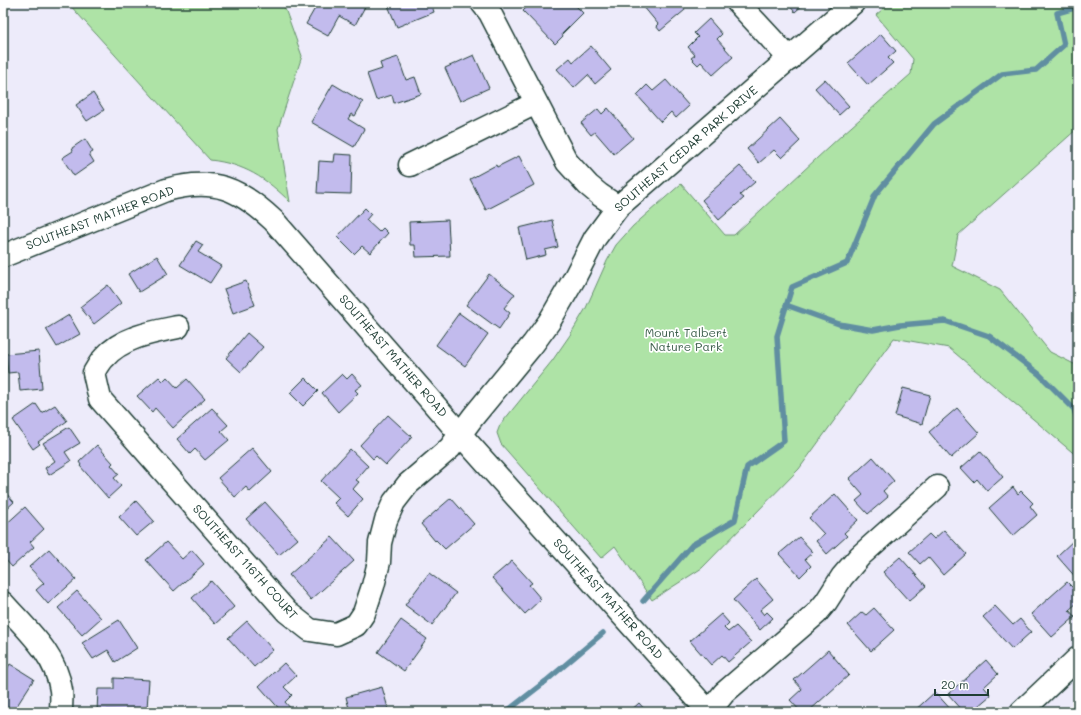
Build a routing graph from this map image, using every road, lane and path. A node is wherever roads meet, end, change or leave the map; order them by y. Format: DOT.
graph roads {
  1 [pos="482,3"];
  2 [pos="738,3"];
  3 [pos="853,3"];
  4 [pos="790,58"];
  5 [pos="536,103"];
  6 [pos="410,165"];
  7 [pos="618,207"];
  8 [pos="3,256"];
  9 [pos="178,327"];
  10 [pos="460,434"];
  11 [pos="937,487"];
  12 [pos="3,603"];
  13 [pos="1078,658"];
  14 [pos="61,712"];
  15 [pos="709,712"];
  16 [pos="1021,712"];
  1 -- 5 [label="street"];
  2 -- 4 [label="street"];
  3 -- 4 [label="street, SOUTHEAST CEDAR PARK DRIVE"];
  4 -- 7 [label="street, SOUTHEAST CEDAR PARK DRIVE"];
  5 -- 6 [label="street"];
  5 -- 7 [label="street"];
  7 -- 10 [label="street, SOUTHEAST CEDAR PARK DRIVE"];
  8 -- 10 [label="street, SOUTHEAST MATHER ROAD"];
  9 -- 10 [label="street, SOUTHEAST 116TH COURT"];
  10 -- 15 [label="street, SOUTHEAST MATHER ROAD"];
  11 -- 15 [label="street"];
  12 -- 14 [label="street"];
  13 -- 16 [label="street"];
}
